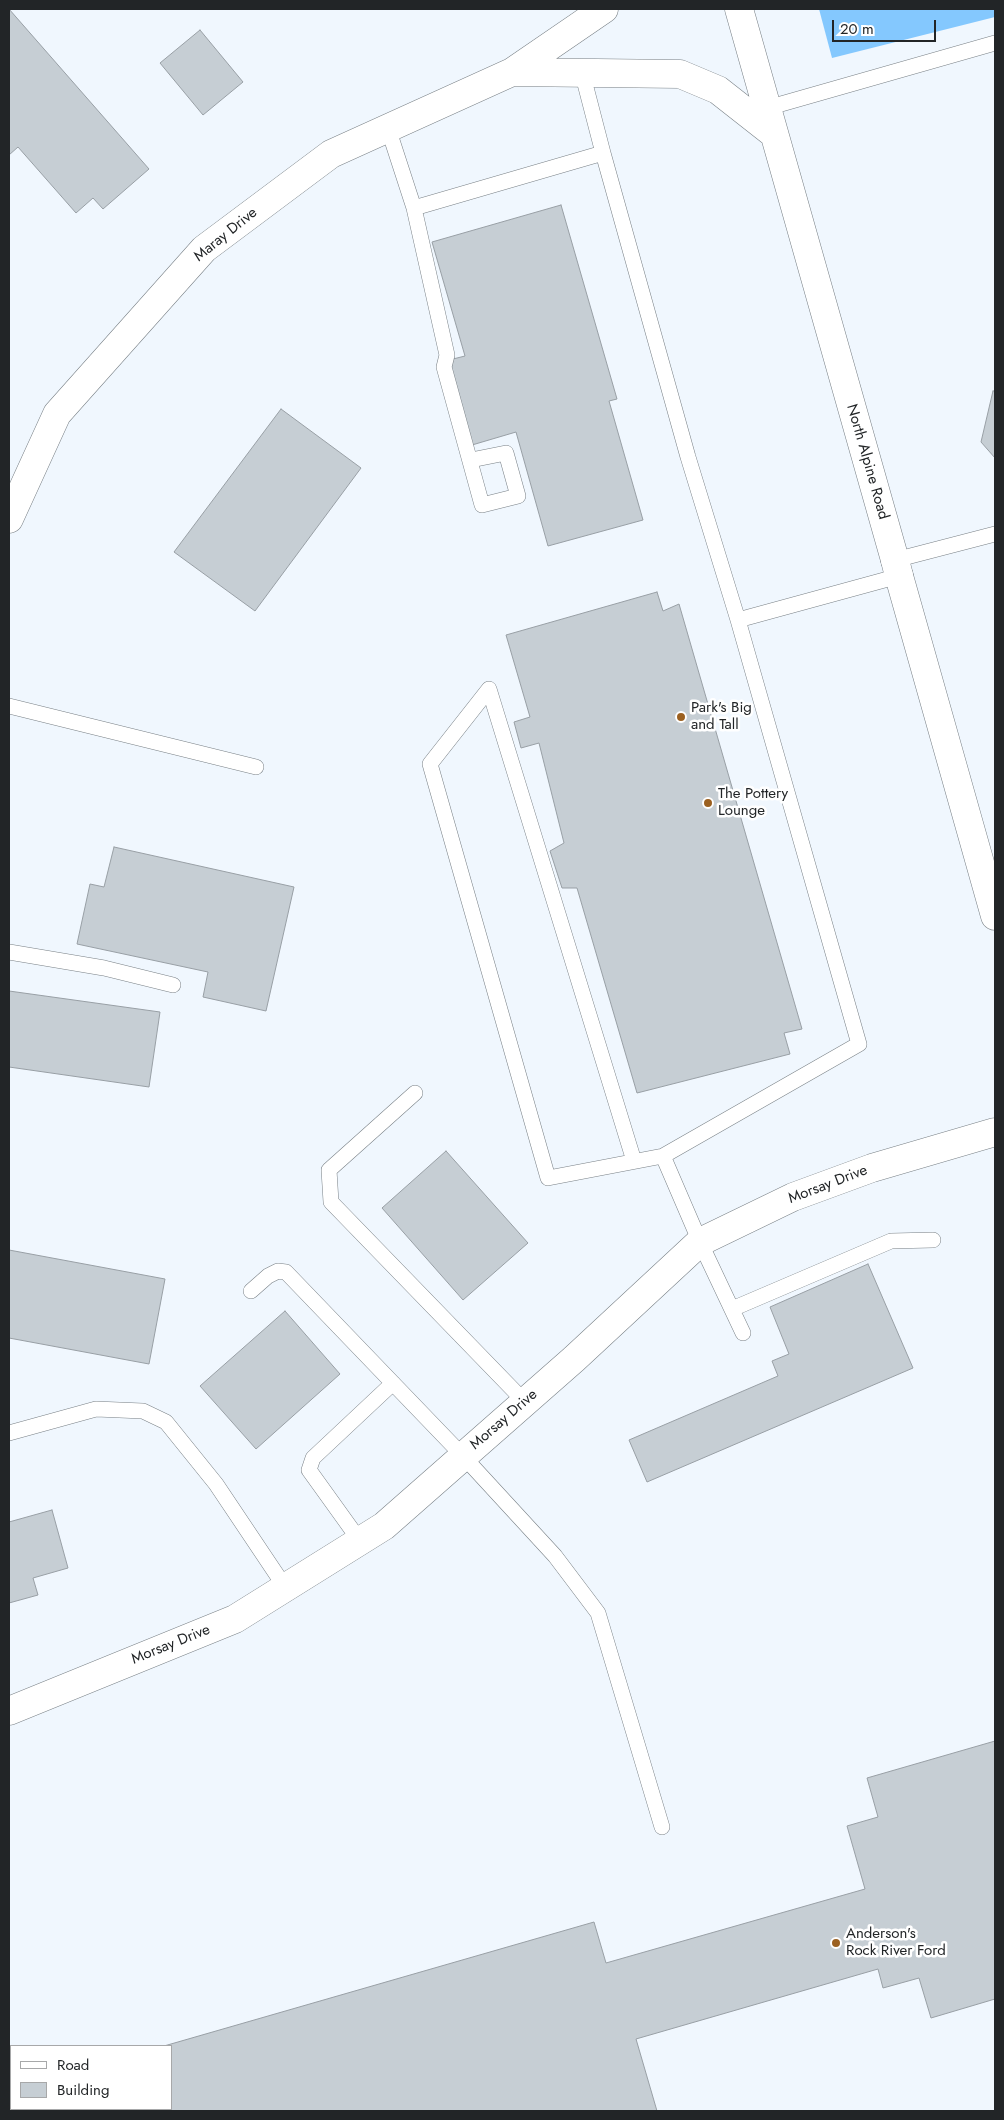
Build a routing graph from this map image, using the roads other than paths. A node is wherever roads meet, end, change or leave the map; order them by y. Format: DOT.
graph roads {
  1 [pos="604,9"];
  2 [pos="739,9"];
  3 [pos="995,43"];
  4 [pos="512,72"];
  5 [pos="582,72"];
  6 [pos="767,108"];
  7 [pos="388,128"];
  8 [pos="774,134"];
  9 [pos="603,153"];
  10 [pos="414,208"];
  11 [pos="471,460"];
  12 [pos="9,519"];
  13 [pos="995,534"];
  14 [pos="897,568"];
  15 [pos="738,620"];
  16 [pos="9,706"];
  17 [pos="256,767"];
  18 [pos="994,904"];
  19 [pos="9,952"];
  20 [pos="173,986"];
  21 [pos="415,1093"];
  22 [pos="995,1132"];
  23 [pos="663,1156"];
  24 [pos="634,1161"];
  25 [pos="933,1240"];
  26 [pos="700,1242"];
  27 [pos="252,1291"];
  28 [pos="732,1309"];
  29 [pos="743,1333"];
  30 [pos="394,1383"];
  31 [pos="525,1402"];
  32 [pos="9,1433"];
  33 [pos="463,1456"];
  34 [pos="360,1541"];
  35 [pos="285,1588"];
  36 [pos="9,1711"];
  37 [pos="662,1827"];
  1 -- 4 [label="street"];
  2 -- 6 [label="street, North Alpine Road"];
  3 -- 6 [label="lane"];
  4 -- 5 [label="street"];
  4 -- 7 [label="street, Maray Drive"];
  5 -- 8 [label="street"];
  5 -- 9 [label="lane"];
  6 -- 8 [label="street, North Alpine Road"];
  7 -- 10 [label="lane"];
  7 -- 12 [label="street, Maray Drive"];
  8 -- 14 [label="street, North Alpine Road"];
  9 -- 10 [label="lane"];
  9 -- 15 [label="lane"];
  10 -- 11 [label="lane"];
  13 -- 14 [label="lane"];
  14 -- 15 [label="lane"];
  14 -- 18 [label="street, North Alpine Road"];
  15 -- 23 [label="lane"];
  16 -- 17 [label="lane"];
  19 -- 20 [label="lane"];
  21 -- 31 [label="lane"];
  22 -- 26 [label="street, Morsay Drive"];
  23 -- 24 [label="lane"];
  23 -- 26 [label="lane"];
  24 -- 24 [label="lane"];
  25 -- 28 [label="lane"];
  26 -- 28 [label="lane"];
  26 -- 31 [label="street, Morsay Drive"];
  27 -- 30 [label="lane"];
  28 -- 29 [label="lane"];
  30 -- 33 [label="lane"];
  30 -- 34 [label="lane"];
  31 -- 33 [label="street, Morsay Drive"];
  32 -- 35 [label="lane"];
  33 -- 34 [label="street, Morsay Drive"];
  33 -- 37 [label="lane"];
  34 -- 35 [label="street, Morsay Drive"];
  35 -- 36 [label="street, Morsay Drive"];
}
